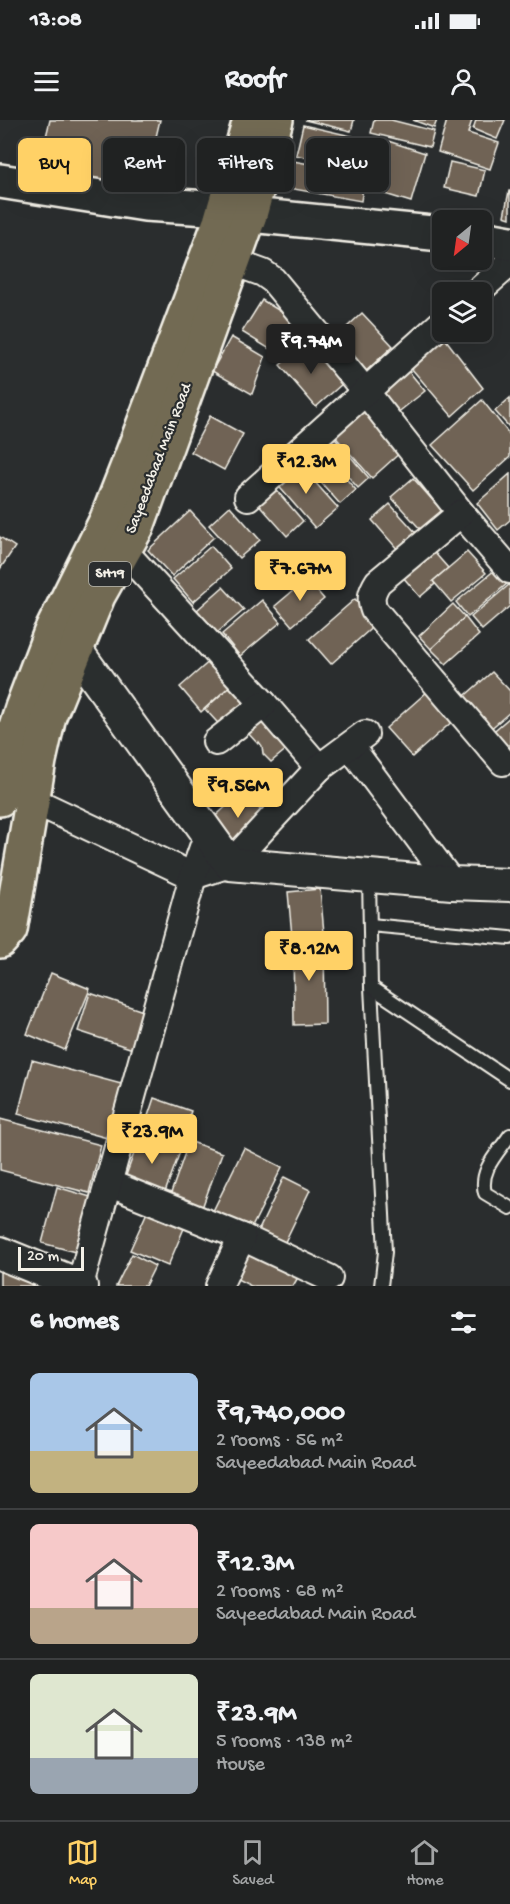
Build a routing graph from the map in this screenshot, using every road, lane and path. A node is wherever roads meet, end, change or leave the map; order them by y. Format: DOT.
graph roads {
  1 [pos="261,128"];
  2 [pos="0,181"];
  3 [pos="237,212"];
  4 [pos="432,233"];
  5 [pos="492,240"];
  6 [pos="510,243"];
  7 [pos="233,262"];
  8 [pos="510,263"];
  9 [pos="488,282"];
  10 [pos="432,332"];
  11 [pos="365,391"];
  12 [pos="248,497"];
  13 [pos="461,513"];
  14 [pos="111,544"];
  15 [pos="510,570"];
  16 [pos="75,649"];
  17 [pos="264,704"];
  18 [pos="216,742"];
  19 [pos="4,748"];
  20 [pos="503,762"];
  21 [pos="319,768"];
  22 [pos="0,799"];
  23 [pos="32,800"];
  24 [pos="208,833"];
  25 [pos="230,864"];
  26 [pos="193,876"];
  27 [pos="369,876"];
  28 [pos="505,879"];
  29 [pos="452,883"];
  30 [pos="370,925"];
  31 [pos="510,938"];
  32 [pos="0,941"];
  33 [pos="371,987"];
  34 [pos="510,1080"];
  35 [pos="510,1135"];
  36 [pos="108,1183"];
  37 [pos="510,1208"];
  38 [pos="242,1237"];
  39 [pos="0,1253"];
  40 [pos="329,1278"];
  41 [pos="72,1284"];
  42 [pos="219,1286"];
  43 [pos="381,1286"];
  1 -- 3 [label="main road, SH19"];
  2 -- 3 [label="main road"];
  3 -- 4 [label="main road"];
  3 -- 7 [label="main road, Sayeedabad Main Road / SH19"];
  3 -- 14 [label="main road, Sayeedabad Main Road / SH19"];
  5 -- 6 [label="main road"];
  7 -- 11 [label="street"];
  7 -- 14 [label="main road, Sayeedabad Main Road / SH19"];
  8 -- 9 [label="street"];
  10 -- 11 [label="street"];
  11 -- 12 [label="street"];
  11 -- 13 [label="street"];
  13 -- 15 [label="street"];
  13 -- 20 [label="street"];
  14 -- 16 [label="main road, Sayeedabad Main Road / SH19"];
  14 -- 17 [label="street"];
  14 -- 19 [label="main road, Sayeedabad Main Road / SH19"];
  16 -- 23 [label="main road, Sayeedabad Main Road / SH19"];
  16 -- 24 [label="street"];
  17 -- 18 [label="street"];
  17 -- 21 [label="street"];
  19 -- 22 [label="main road, Sayeedabad Main Road / SH19"];
  21 -- 25 [label="street"];
  21 -- 29 [label="street"];
  23 -- 26 [label="street"];
  23 -- 32 [label="main road, Sayeedabad Main Road / SH19"];
  24 -- 25 [label="street"];
  24 -- 26 [label="street"];
  25 -- 26 [label="street"];
  25 -- 27 [label="street"];
  26 -- 36 [label="street"];
  27 -- 29 [label="street"];
  27 -- 30 [label="lane"];
  28 -- 29 [label="street"];
  30 -- 31 [label="lane"];
  30 -- 33 [label="lane"];
  33 -- 34 [label="lane"];
  33 -- 43 [label="lane"];
  35 -- 37 [label="lane"];
  36 -- 38 [label="street"];
  36 -- 41 [label="street"];
  38 -- 40 [label="street"];
  38 -- 42 [label="street"];
  39 -- 41 [label="street"];
}
